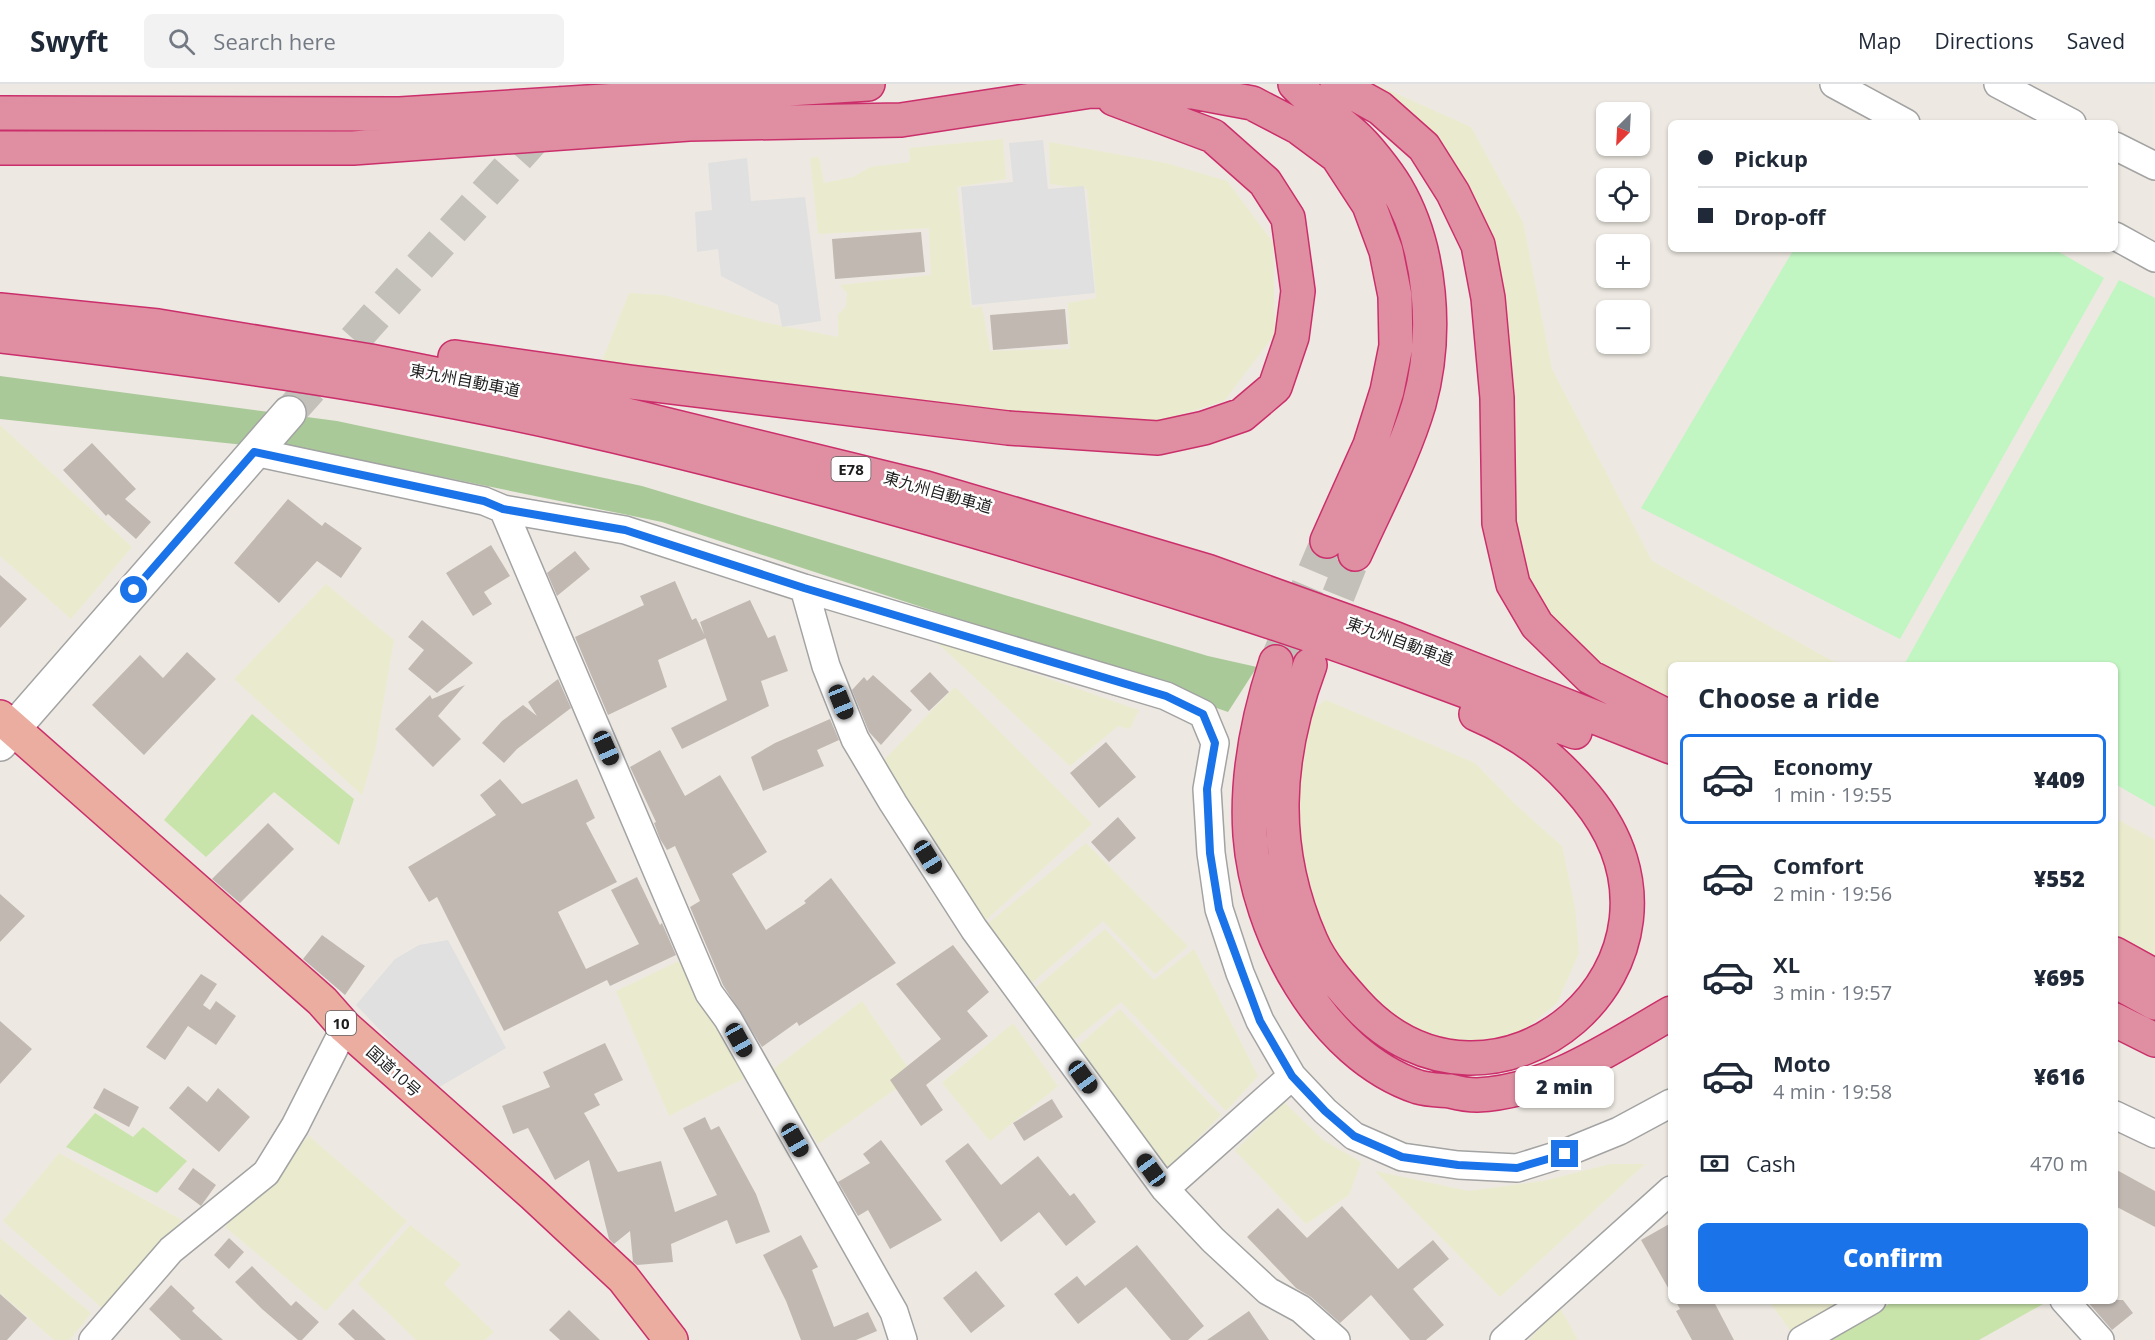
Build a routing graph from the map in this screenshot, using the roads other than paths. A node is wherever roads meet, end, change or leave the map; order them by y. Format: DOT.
graph roads {
  1 [pos="868,84"];
  2 [pos="1295,84"];
  3 [pos="1337,84"];
  4 [pos="1834,84"];
  5 [pos="1998,84"];
  6 [pos="1091,91"];
  7 [pos="0,113"];
  8 [pos="1900,120"];
  9 [pos="2066,120"];
  10 [pos="0,148"];
  11 [pos="2118,148"];
  12 [pos="2155,166"];
  13 [pos="2118,238"];
  14 [pos="2155,258"];
  15 [pos="0,310"];
  16 [pos="158,326"];
  17 [pos="0,336"];
  18 [pos="289,413"];
  19 [pos="254,452"];
  20 [pos="503,509"];
  21 [pos="804,588"];
  22 [pos="1230,608"];
  23 [pos="1276,662"];
  24 [pos="1310,665"];
  25 [pos="1668,716"];
  26 [pos="4,730"];
  27 [pos="1668,746"];
  28 [pos="1668,770"];
  29 [pos="2118,956"];
  30 [pos="2155,976"];
  31 [pos="2118,983"];
  32 [pos="2155,1003"];
  33 [pos="1668,1015"];
  34 [pos="2118,1022"];
  35 [pos="345,1027"];
  36 [pos="2155,1040"];
  37 [pos="1292,1076"];
  38 [pos="1668,1105"];
  39 [pos="2118,1116"];
  40 [pos="2155,1134"];
  41 [pos="1165,1189"];
  42 [pos="1668,1193"];
  43 [pos="1865,1304"];
  44 [pos="2068,1304"];
  45 [pos="93,1340"];
  46 [pos="671,1340"];
  47 [pos="903,1340"];
  48 [pos="1336,1340"];
  49 [pos="1504,1340"];
  50 [pos="1802,1340"];
  51 [pos="2100,1340"];
  1 -- 7 [label="highway"];
  2 -- 6 [label="highway"];
  3 -- 25 [label="highway"];
  4 -- 8 [label="street"];
  5 -- 9 [label="street"];
  6 -- 10 [label="highway"];
  6 -- 16 [label="highway"];
  11 -- 12 [label="street"];
  13 -- 14 [label="street"];
  15 -- 16 [label="highway, 東九州自動車道 / E78"];
  16 -- 27 [label="highway, 東九州自動車道 / E78"];
  17 -- 22 [label="highway, 東九州自動車道 / E78"];
  18 -- 19 [label="street"];
  19 -- 20 [label="street"];
  19 -- 26 [label="street"];
  20 -- 21 [label="street"];
  20 -- 47 [label="street"];
  21 -- 37 [label="street"];
  21 -- 41 [label="street"];
  22 -- 24 [label="highway"];
  22 -- 28 [label="highway, 東九州自動車道 / E78"];
  23 -- 33 [label="highway"];
  26 -- 35 [label="highway, 国道10号 / 10"];
  29 -- 30 [label="highway"];
  31 -- 32 [label="highway"];
  34 -- 36 [label="highway"];
  35 -- 45 [label="street"];
  35 -- 46 [label="highway, 国道10号 / 10"];
  37 -- 38 [label="street"];
  37 -- 41 [label="street"];
  39 -- 40 [label="street"];
  41 -- 48 [label="street"];
  42 -- 49 [label="street"];
  43 -- 50 [label="street"];
  44 -- 51 [label="street"];
}
